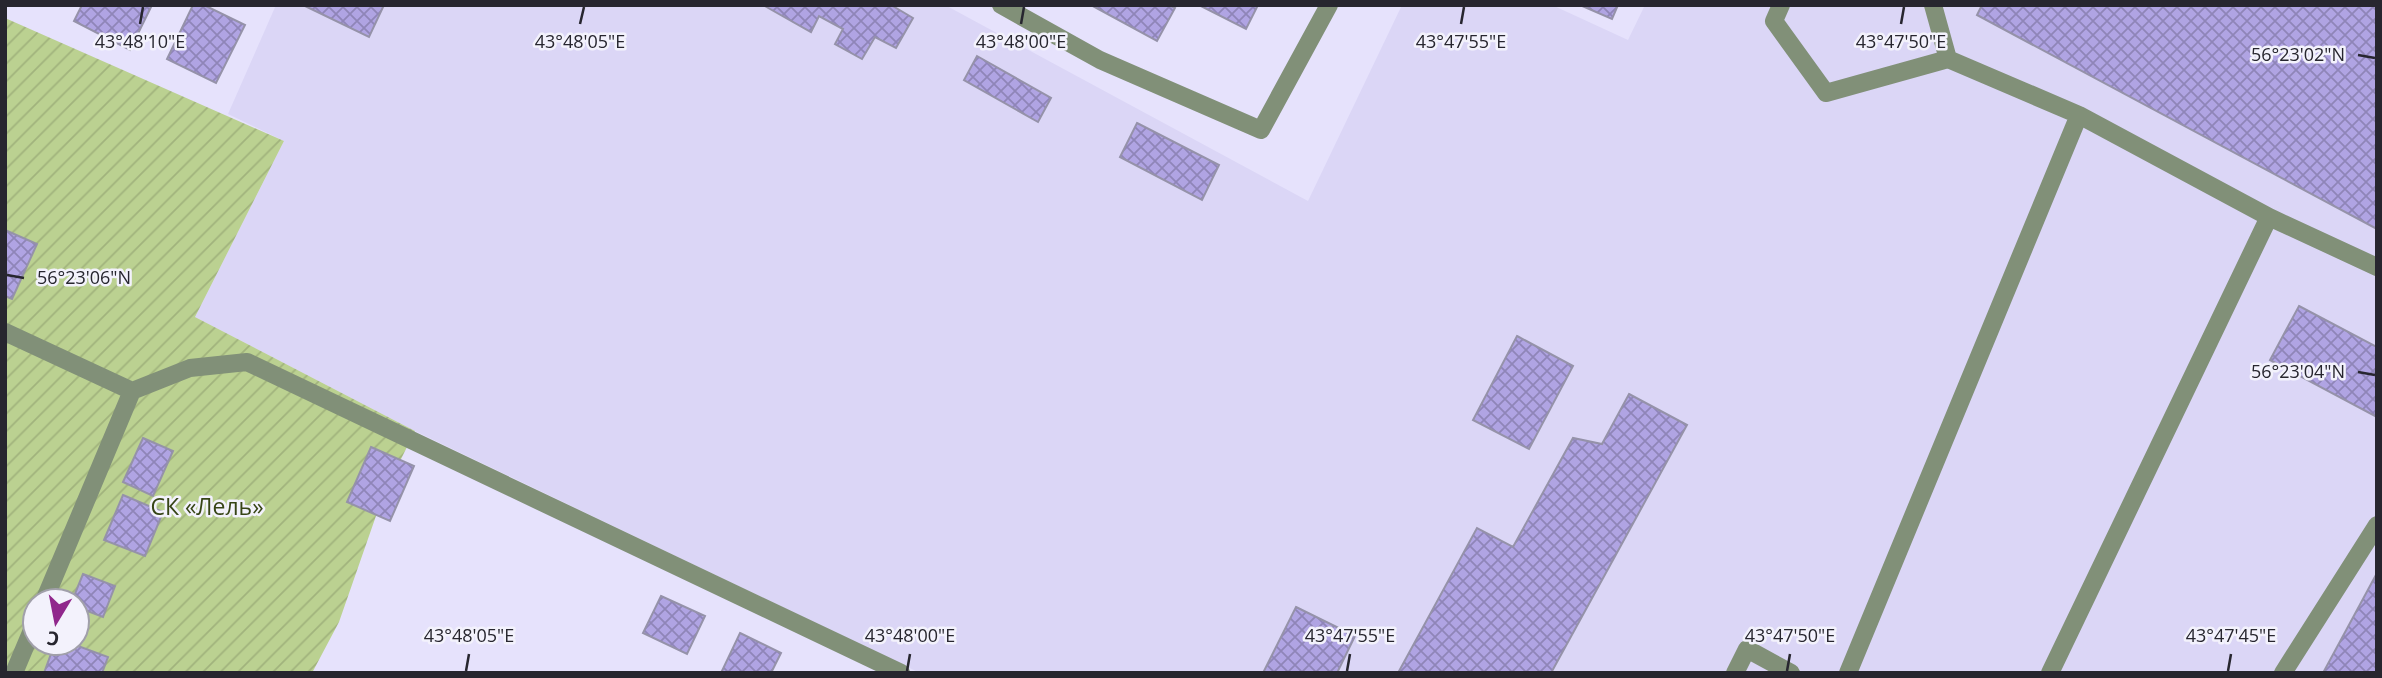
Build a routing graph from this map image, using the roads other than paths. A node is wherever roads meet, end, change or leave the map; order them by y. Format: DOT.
graph roads {
  1 [pos="1001,5"];
  2 [pos="1329,5"];
  3 [pos="1781,5"];
  4 [pos="1933,5"];
  5 [pos="1948,59"];
  6 [pos="2079,115"];
  7 [pos="2269,217"];
  8 [pos="2377,267"];
  9 [pos="5,332"];
  10 [pos="132,391"];
  11 [pos="2377,525"];
  12 [pos="50,587"];
  13 [pos="21,656"];
  14 [pos="14,673"];
  15 [pos="901,673"];
  16 [pos="1735,673"];
  17 [pos="1791,673"];
  18 [pos="1848,673"];
  19 [pos="2050,673"];
  20 [pos="2283,673"];
  1 -- 2 [label="street"];
  3 -- 5 [label="street"];
  4 -- 5 [label="street"];
  5 -- 6 [label="street"];
  6 -- 7 [label="street"];
  6 -- 18 [label="street"];
  7 -- 8 [label="street"];
  7 -- 19 [label="street"];
  9 -- 10 [label="street"];
  10 -- 12 [label="street"];
  10 -- 15 [label="street"];
  11 -- 20 [label="street"];
  13 -- 14 [label="street"];
  16 -- 17 [label="street"];
}
